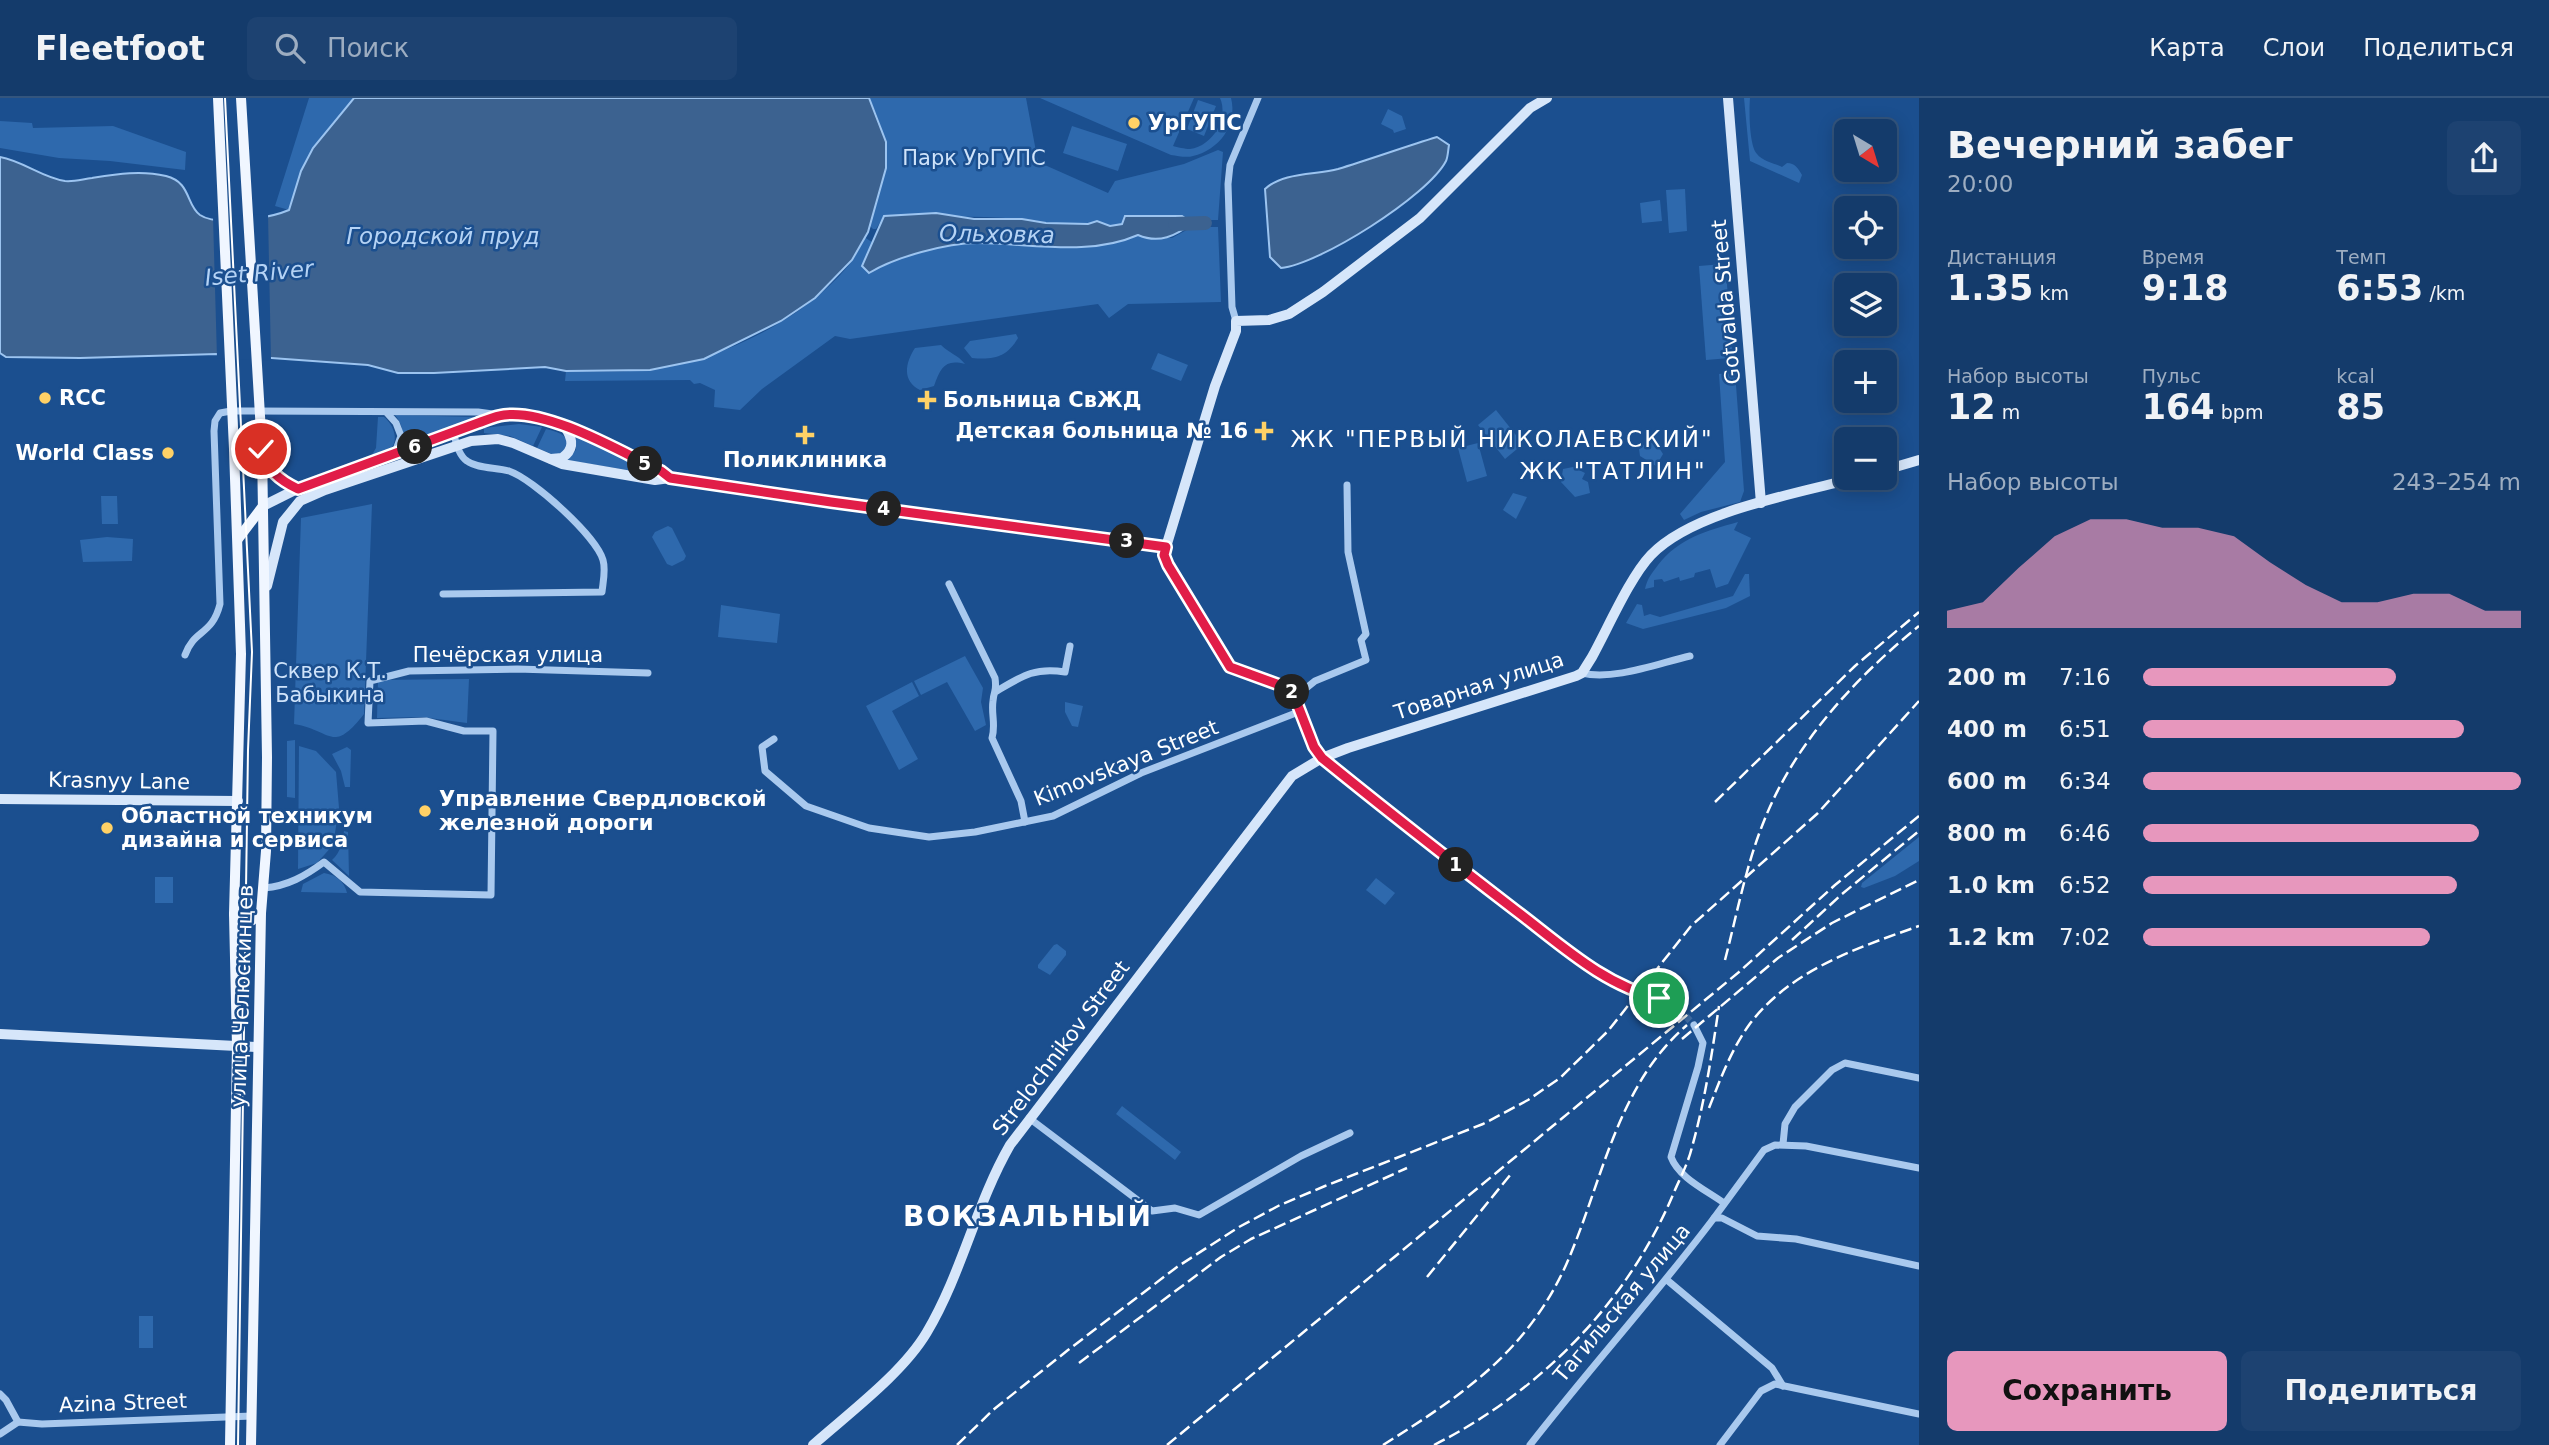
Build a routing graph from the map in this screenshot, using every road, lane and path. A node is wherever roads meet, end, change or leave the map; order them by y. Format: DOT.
graph roads {
  1 [pos="218,98"];
  2 [pos="241,98"];
  3 [pos="1258,98"];
  4 [pos="1547,98"];
  5 [pos="1728,98"];
  6 [pos="1236,321"];
  7 [pos="387,413"];
  8 [pos="502,415"];
  9 [pos="565,426"];
  10 [pos="453,432"];
  11 [pos="457,445"];
  12 [pos="262,450"];
  13 [pos="389,457"];
  14 [pos="550,459"];
  15 [pos="1919,460"];
  16 [pos="1897,466"];
  17 [pos="670,478"];
  18 [pos="1834,484"];
  19 [pos="1347,485"];
  20 [pos="298,489"];
  21 [pos="1761,503"];
  22 [pos="263,506"];
  23 [pos="239,539"];
  24 [pos="1166,547"];
  25 [pos="949,584"];
  26 [pos="265,594"];
  27 [pos="443,594"];
  28 [pos="1070,646"];
  29 [pos="186,655"];
  30 [pos="1690,656"];
  31 [pos="648,673"];
  32 [pos="1582,673"];
  33 [pos="997,691"];
  34 [pos="1296,697"];
  35 [pos="1301,711"];
  36 [pos="775,739"];
  37 [pos="1322,758"];
  38 [pos="0,799"];
  39 [pos="238,802"];
  40 [pos="1025,822"];
  41 [pos="264,888"];
  42 [pos="261,913"];
  43 [pos="234,914"];
  44 [pos="1678,1008"];
  45 [pos="1694,1026"];
  46 [pos="0,1034"];
  47 [pos="237,1046"];
  48 [pos="258,1047"];
  49 [pos="1919,1078"];
  50 [pos="1029,1118"];
  51 [pos="1350,1133"];
  52 [pos="1783,1144"];
  53 [pos="1919,1168"];
  54 [pos="1724,1203"];
  55 [pos="1714,1218"];
  56 [pos="1919,1266"];
  57 [pos="1667,1280"];
  58 [pos="1783,1386"];
  59 [pos="0,1394"];
  60 [pos="1919,1414"];
  61 [pos="230,1416"];
  62 [pos="252,1416"];
  63 [pos="18,1422"];
  64 [pos="0,1434"];
  65 [pos="230,1445"];
  66 [pos="251,1445"];
  67 [pos="813,1445"];
  68 [pos="1530,1445"];
  69 [pos="1720,1445"];
  1 -- 23 [label="main road, улица Челюскинцев, bridge"];
  2 -- 12 [label="main road, улица Челюскинцев, bridge"];
  3 -- 6 [label="street"];
  4 -- 6 [label="street"];
  5 -- 21 [label="street, Gotvalda Street"];
  6 -- 24 [label="street"];
  7 -- 8 [label="street"];
  7 -- 13 [label="street"];
  7 -- 29 [label="street"];
  8 -- 9 [label="street"];
  8 -- 10 [label="street"];
  9 -- 14 [label="street"];
  9 -- 17 [label="street"];
  10 -- 11 [label="street"];
  10 -- 13 [label="street"];
  11 -- 14 [label="street"];
  11 -- 26 [label="street"];
  11 -- 27 [label="street"];
  12 -- 20 [label="street"];
  12 -- 22 [label="main road, улица Челюскинцев"];
  13 -- 20 [label="street"];
  14 -- 17 [label="street"];
  15 -- 16 [label="street"];
  17 -- 24 [label="street"];
  18 -- 21 [label="street"];
  19 -- 34 [label="street"];
  20 -- 22 [label="street"];
  21 -- 32 [label="street"];
  22 -- 23 [label="main road"];
  22 -- 26 [label="main road, улица Челюскинцев"];
  23 -- 39 [label="main road, улица Челюскинцев"];
  24 -- 34 [label="street"];
  25 -- 33 [label="street"];
  26 -- 41 [label="main road, улица Челюскинцев"];
  28 -- 33 [label="street"];
  30 -- 32 [label="street, Товарная улица"];
  31 -- 41 [label="street, Печёрская улица"];
  32 -- 37 [label="street, Товарная улица"];
  33 -- 40 [label="street"];
  34 -- 35 [label="street"];
  35 -- 37 [label="street"];
  35 -- 40 [label="street, Kimovskaya Street"];
  36 -- 40 [label="street, Kimovskaya Street"];
  37 -- 44 [label="street"];
  37 -- 50 [label="street, Strelochnikov Street"];
  38 -- 39 [label="street, Krasnyy Lane"];
  39 -- 43 [label="main road, улица Челюскинцев"];
  41 -- 42 [label="main road, улица Челюскинцев"];
  42 -- 43 [label="main road"];
  42 -- 48 [label="main road, улица Челюскинцев"];
  43 -- 47 [label="main road, улица Челюскинцев"];
  45 -- 54 [label="street"];
  46 -- 47 [label="street"];
  47 -- 48 [label="street"];
  47 -- 61 [label="main road, улица Челюскинцев"];
  48 -- 62 [label="main road, улица Челюскинцев"];
  49 -- 52 [label="street"];
  50 -- 51 [label="street"];
  50 -- 67 [label="street, Strelochnikov Street"];
  52 -- 53 [label="street"];
  52 -- 54 [label="street"];
  54 -- 55 [label="street"];
  55 -- 56 [label="street, Тагильская улица"];
  55 -- 57 [label="street, Тагильская улица"];
  57 -- 58 [label="street"];
  57 -- 68 [label="street, Тагильская улица"];
  58 -- 60 [label="street"];
  58 -- 69 [label="street"];
  59 -- 63 [label="street"];
  61 -- 62 [label="street, Azina Street"];
  61 -- 63 [label="street, Azina Street"];
  61 -- 65 [label="main road, улица Челюскинцев"];
  62 -- 66 [label="main road, улица Челюскинцев"];
  63 -- 64 [label="street"];
}
